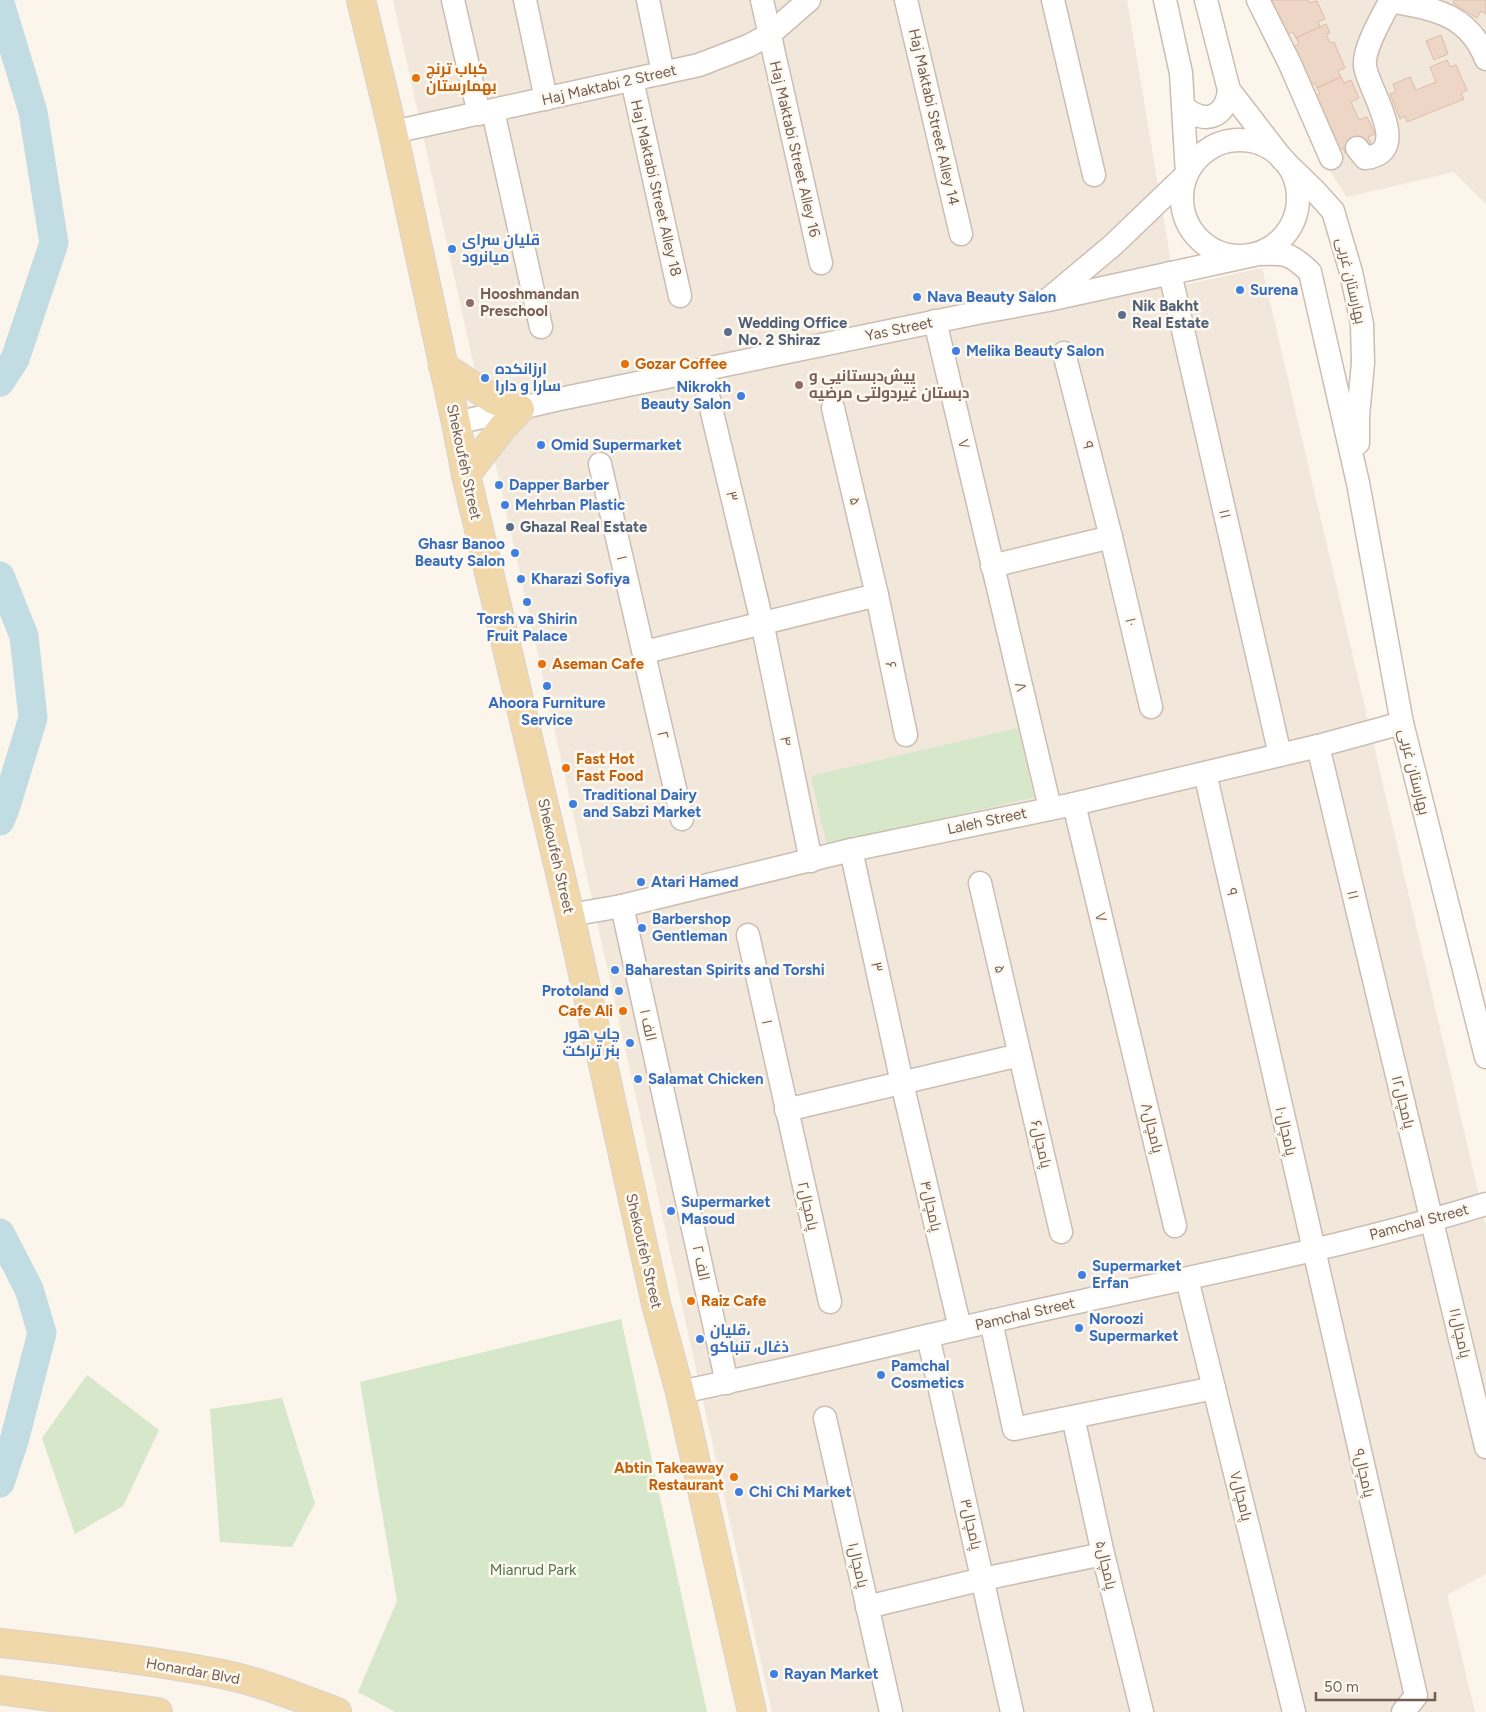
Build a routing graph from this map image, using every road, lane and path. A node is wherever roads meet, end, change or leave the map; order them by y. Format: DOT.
graph roads {
  1 [pos="361,0"];
  2 [pos="453,0"];
  3 [pos="525,0"];
  4 [pos="648,0"];
  5 [pos="762,0"];
  6 [pos="809,0"];
  7 [pos="906,0"];
  8 [pos="1053,0"];
  9 [pos="1165,0"];
  10 [pos="1206,0"];
  11 [pos="1258,0"];
  12 [pos="1388,0"];
  13 [pos="769,35"];
  14 [pos="1486,59"];
  15 [pos="663,73"];
  16 [pos="632,80"];
  17 [pos="1229,90"];
  18 [pos="546,100"];
  19 [pos="1184,107"];
  20 [pos="486,113"];
  21 [pos="393,132"];
  22 [pos="1357,148"];
  23 [pos="1331,158"];
  24 [pos="1283,160"];
  25 [pos="1187,174"];
  26 [pos="1094,175"];
  27 [pos="961,234"];
  28 [pos="1258,254"];
  29 [pos="821,263"];
  30 [pos="1170,273"];
  31 [pos="680,296"];
  32 [pos="1048,300"];
  33 [pos="936,321"];
  34 [pos="541,327"];
  35 [pos="1064,353"];
  36 [pos="443,366"];
  37 [pos="702,370"];
  38 [pos="833,408"];
  39 [pos="520,409"];
  40 [pos="456,424"];
  41 [pos="600,464"];
  42 [pos="466,475"];
  43 [pos="1358,483"];
  44 [pos="1112,537"];
  45 [pos="992,566"];
  46 [pos="877,594"];
  47 [pos="762,622"];
  48 [pos="645,652"];
  49 [pos="1151,707"];
  50 [pos="1402,723"];
  51 [pos="906,735"];
  52 [pos="1318,746"];
  53 [pos="1280,755"];
  54 [pos="1205,773"];
  55 [pos="1074,804"];
  56 [pos="1050,808"];
  57 [pos="682,818"];
  58 [pos="851,850"];
  59 [pos="811,861"];
  60 [pos="980,883"];
  61 [pos="622,906"];
  62 [pos="570,915"];
  63 [pos="748,935"];
  64 [pos="1374,985"];
  65 [pos="1259,1012"];
  66 [pos="1128,1030"];
  67 [pos="1020,1055"];
  68 [pos="1486,1057"];
  69 [pos="902,1083"];
  70 [pos="786,1110"];
  71 [pos="674,1144"];
  72 [pos="1486,1204"];
  73 [pos="1433,1220"];
  74 [pos="1175,1226"];
  75 [pos="1061,1232"];
  76 [pos="1313,1250"];
  77 [pos="1187,1279"];
  78 [pos="830,1302"];
  79 [pos="992,1321"];
  80 [pos="960,1328"];
  81 [pos="928,1336"];
  82 [pos="727,1383"];
  83 [pos="1214,1388"];
  84 [pos="680,1392"];
  85 [pos="1073,1416"];
  86 [pos="825,1418"];
  87 [pos="1486,1446"];
  88 [pos="1103,1554"];
  89 [pos="983,1579"];
  90 [pos="867,1607"];
  91 [pos="0,1643"];
  92 [pos="0,1690"];
  93 [pos="1409,1704"];
  94 [pos="158,1712"];
  95 [pos="337,1712"];
  96 [pos="752,1712"];
  97 [pos="891,1712"];
  98 [pos="1012,1712"];
  99 [pos="1142,1712"];
  100 [pos="1294,1712"];
  1 -- 21 [label="main road, Shekoufeh Street"];
  2 -- 20 [label="street"];
  3 -- 18 [label="street"];
  4 -- 15 [label="street"];
  5 -- 13 [label="street, Haj Maktabi Street Alley 16"];
  6 -- 13 [label="street, Haj Maktabi 2 Street"];
  7 -- 27 [label="street, Haj Maktabi Street Alley 14"];
  8 -- 26 [label="street"];
  9 -- 19 [label="street"];
  10 -- 17 [label="street"];
  11 -- 23 [label="street"];
  12 -- 14 [label="street"];
  12 -- 22 [label="street"];
  13 -- 15 [label="street, Haj Maktabi 2 Street"];
  13 -- 29 [label="street, Haj Maktabi Street Alley 16"];
  15 -- 16 [label="street, Haj Maktabi 2 Street"];
  16 -- 18 [label="street, Haj Maktabi 2 Street"];
  16 -- 31 [label="street, Haj Maktabi Street Alley 18"];
  17 -- 19 [label="street"];
  17 -- 24 [label="street"];
  18 -- 20 [label="street, Haj Maktabi 2 Street"];
  19 -- 25 [label="street"];
  20 -- 21 [label="street, Haj Maktabi 2 Street"];
  20 -- 34 [label="street"];
  21 -- 36 [label="main road, Shekoufeh Street"];
  24 -- 25 [label="street"];
  24 -- 28 [label="street"];
  24 -- 43 [label="street, بهارستان غربی"];
  25 -- 28 [label="street"];
  25 -- 32 [label="street, Yas Street"];
  28 -- 30 [label="street, Yas Street"];
  28 -- 43 [label="street, بهارستان غربی"];
  30 -- 32 [label="street, Yas Street"];
  30 -- 53 [label="street, ۱۱"];
  32 -- 33 [label="street, Yas Street"];
  33 -- 37 [label="street, Yas Street"];
  33 -- 45 [label="street, ۷"];
  35 -- 44 [label="street, ۹"];
  36 -- 39 [label="main road"];
  36 -- 40 [label="main road, Shekoufeh Street"];
  37 -- 39 [label="street, Yas Street"];
  37 -- 47 [label="street, ۳"];
  38 -- 46 [label="street, ۵"];
  39 -- 40 [label="street, Yas Street"];
  39 -- 42 [label="main road"];
  40 -- 42 [label="main road, Shekoufeh Street"];
  41 -- 48 [label="street, ۱"];
  42 -- 62 [label="main road, Shekoufeh Street"];
  43 -- 50 [label="street, بهارستان غربی"];
  44 -- 45 [label="street"];
  44 -- 49 [label="street, ۱۰"];
  45 -- 56 [label="street, ۸"];
  46 -- 47 [label="street"];
  46 -- 51 [label="street, ۶"];
  47 -- 48 [label="street"];
  47 -- 59 [label="street, ۴"];
  48 -- 57 [label="street, ۲"];
  50 -- 52 [label="street, Laleh Street"];
  50 -- 68 [label="street, بهارستان غربی"];
  52 -- 53 [label="street, Laleh Street"];
  52 -- 64 [label="street, ۱۱"];
  53 -- 54 [label="street, Laleh Street"];
  54 -- 55 [label="street, Laleh Street"];
  54 -- 65 [label="street, ۹"];
  55 -- 56 [label="street, Laleh Street"];
  55 -- 66 [label="street, ۷"];
  56 -- 58 [label="street, Laleh Street"];
  58 -- 59 [label="street, Laleh Street"];
  58 -- 69 [label="street, ۳"];
  59 -- 61 [label="street, Laleh Street"];
  60 -- 67 [label="street, ۵"];
  61 -- 62 [label="street, Laleh Street"];
  61 -- 71 [label="street, ۱ الف"];
  62 -- 84 [label="main road, Shekoufeh Street"];
  63 -- 70 [label="street, ۱"];
  64 -- 73 [label="street, پامچال۱۲"];
  65 -- 76 [label="street, پامچال۱۰"];
  66 -- 74 [label="street, پامچال۸"];
  67 -- 69 [label="street"];
  67 -- 75 [label="street, پامچال۶"];
  69 -- 70 [label="street"];
  69 -- 80 [label="street, پامچال۴"];
  70 -- 78 [label="street, پامچال۲"];
  71 -- 82 [label="street, ۲ الف"];
  72 -- 73 [label="street, Pamchal Street"];
  73 -- 76 [label="street, Pamchal Street"];
  73 -- 87 [label="street, پامچال۱۱"];
  76 -- 77 [label="street, Pamchal Street"];
  76 -- 93 [label="street, پامچال۹"];
  77 -- 79 [label="street, Pamchal Street"];
  77 -- 83 [label="street, پامچال۷"];
  79 -- 80 [label="street, Pamchal Street"];
  79 -- 85 [label="street"];
  80 -- 81 [label="street, Pamchal Street"];
  81 -- 82 [label="street, Pamchal Street"];
  81 -- 89 [label="street, پامچال۳"];
  82 -- 84 [label="street, Pamchal Street"];
  83 -- 85 [label="street"];
  83 -- 100 [label="street, پامچال۷"];
  84 -- 96 [label="main road, Shekoufeh Street"];
  85 -- 88 [label="street, پامچال۵"];
  86 -- 90 [label="street, پامچال۱"];
  88 -- 89 [label="street"];
  88 -- 99 [label="street, پامچال۵"];
  89 -- 90 [label="street"];
  89 -- 98 [label="street, پامچال۳"];
  90 -- 97 [label="street, پامچال۱"];
  91 -- 95 [label="main road, Honardar Blvd"];
  92 -- 94 [label="main road"];
}
